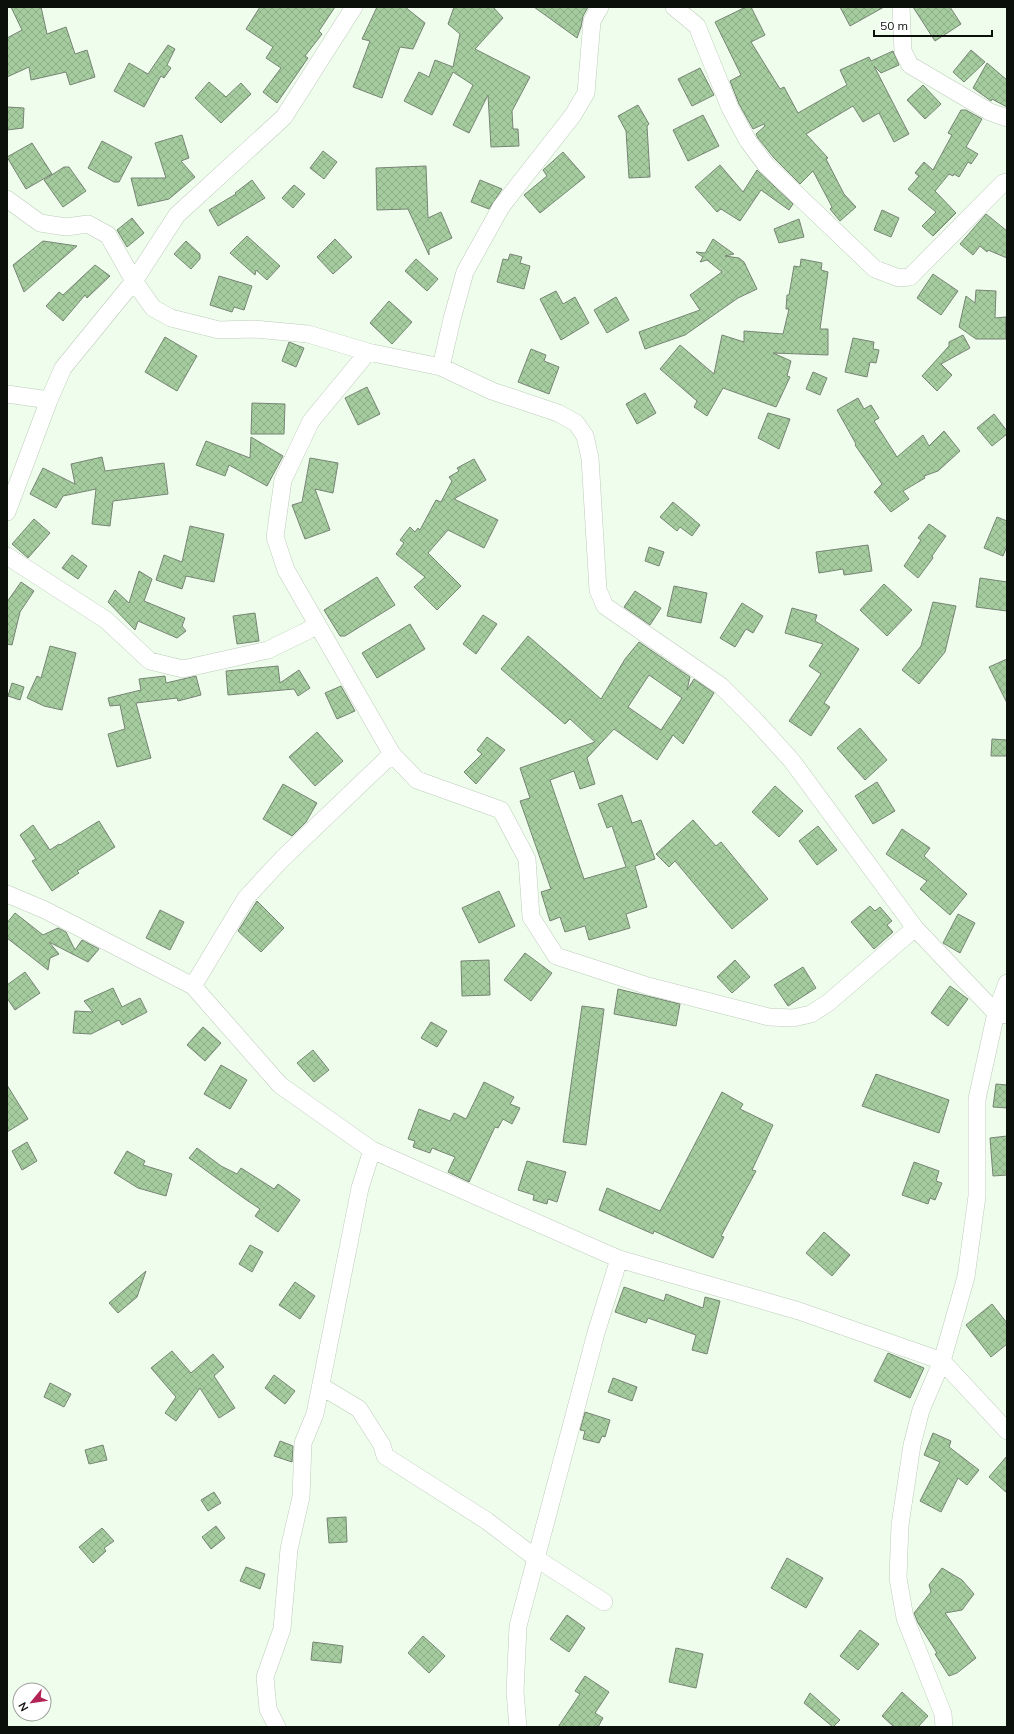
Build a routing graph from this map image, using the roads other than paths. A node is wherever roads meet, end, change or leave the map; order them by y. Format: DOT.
graph roads {
  1 [pos="354,7"];
  2 [pos="600,7"];
  3 [pos="674,7"];
  4 [pos="901,7"];
  5 [pos="1007,118"];
  6 [pos="1006,179"];
  7 [pos="7,199"];
  8 [pos="134,281"];
  9 [pos="368,352"];
  10 [pos="441,367"];
  11 [pos="7,394"];
  12 [pos="49,400"];
  13 [pos="7,512"];
  14 [pos="7,556"];
  15 [pos="317,626"];
  16 [pos="392,754"];
  17 [pos="7,894"];
  18 [pos="915,928"];
  19 [pos="1007,983"];
  20 [pos="194,986"];
  21 [pos="1002,1014"];
  22 [pos="372,1150"];
  23 [pos="619,1259"];
  24 [pos="942,1361"];
  25 [pos="321,1386"];
  26 [pos="1007,1431"];
  27 [pos="537,1559"];
  28 [pos="604,1602"];
  29 [pos="277,1727"];
  30 [pos="518,1727"];
  31 [pos="944,1727"];
  1 -- 8 [label="street"];
  2 -- 10 [label="street"];
  3 -- 6 [label="street"];
  4 -- 5 [label="street"];
  7 -- 8 [label="street"];
  8 -- 9 [label="street"];
  8 -- 12 [label="street"];
  9 -- 10 [label="street"];
  9 -- 15 [label="street"];
  10 -- 18 [label="street"];
  11 -- 12 [label="street"];
  12 -- 13 [label="street"];
  14 -- 15 [label="street"];
  15 -- 16 [label="street"];
  16 -- 18 [label="street"];
  16 -- 20 [label="street"];
  17 -- 20 [label="street"];
  18 -- 21 [label="street"];
  19 -- 21 [label="street"];
  20 -- 22 [label="street"];
  21 -- 24 [label="street"];
  22 -- 23 [label="street"];
  22 -- 25 [label="street"];
  23 -- 24 [label="street"];
  23 -- 27 [label="street"];
  24 -- 26 [label="street"];
  24 -- 31 [label="street"];
  25 -- 27 [label="street"];
  25 -- 29 [label="street"];
  27 -- 28 [label="street"];
  27 -- 30 [label="street"];
}
